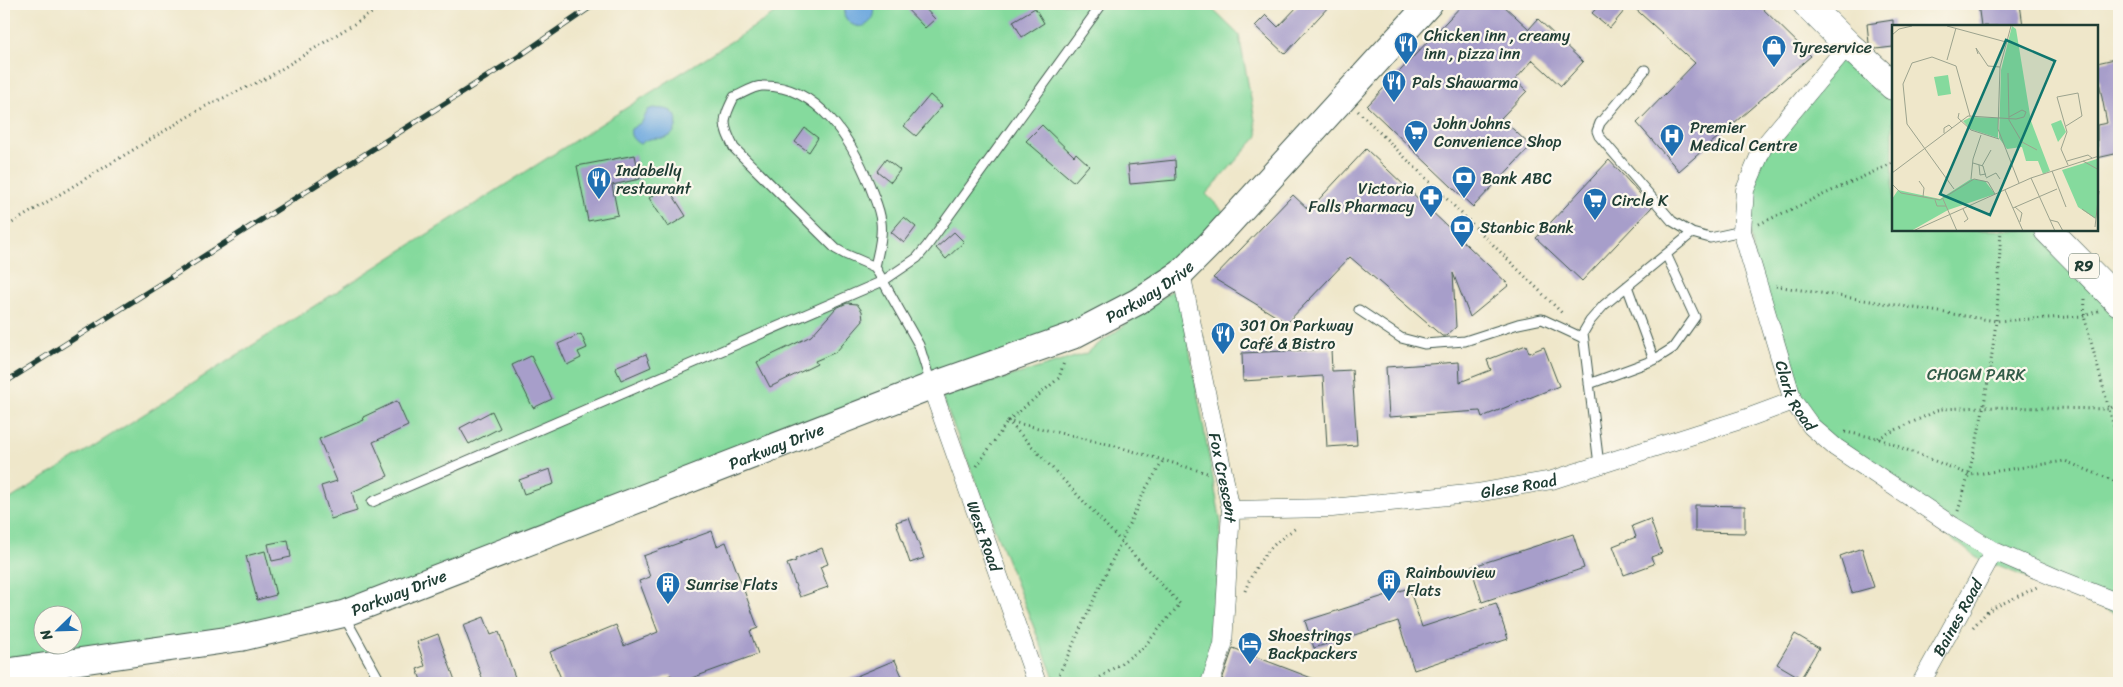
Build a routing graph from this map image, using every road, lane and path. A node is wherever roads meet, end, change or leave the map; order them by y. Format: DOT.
graph roads {
  1 [pos="386,4"];
  2 [pos="1102,4"];
  3 [pos="1429,4"];
  4 [pos="1807,4"];
  5 [pos="1848,46"];
  6 [pos="1645,70"];
  7 [pos="1892,85"];
  8 [pos="1343,96"];
  9 [pos="1892,164"];
  10 [pos="4,228"];
  11 [pos="1742,231"];
  12 [pos="2001,231"];
  13 [pos="2049,231"];
  14 [pos="1692,233"];
  15 [pos="1666,254"];
  16 [pos="875,267"];
  17 [pos="2086,268"];
  18 [pos="1181,273"];
  19 [pos="883,281"];
  20 [pos="1758,284"];
  21 [pos="1627,286"];
  22 [pos="2110,306"];
  23 [pos="1358,310"];
  24 [pos="2084,316"];
  25 [pos="1996,321"];
  26 [pos="1072,336"];
  27 [pos="1583,336"];
  28 [pos="1654,360"];
  29 [pos="1589,384"];
  30 [pos="932,386"];
  31 [pos="1793,400"];
  32 [pos="2119,403"];
  33 [pos="1984,407"];
  34 [pos="2109,409"];
  35 [pos="1008,421"];
  36 [pos="1811,426"];
  37 [pos="1877,438"];
  38 [pos="2119,446"];
  39 [pos="1163,461"];
  40 [pos="1599,465"];
  41 [pos="1970,475"];
  42 [pos="1225,479"];
  43 [pos="965,483"];
  44 [pos="2119,483"];
  45 [pos="372,502"];
  46 [pos="1231,510"];
  47 [pos="1302,525"];
  48 [pos="1953,526"];
  49 [pos="1122,542"];
  50 [pos="1994,551"];
  51 [pos="2056,578"];
  52 [pos="1243,594"];
  53 [pos="2119,604"];
  54 [pos="342,614"];
  55 [pos="1970,630"];
  56 [pos="14,675"];
  57 [pos="381,683"];
  58 [pos="1037,683"];
  59 [pos="1055,683"];
  60 [pos="1092,683"];
  61 [pos="1210,683"];
  62 [pos="1921,683"];
  1 -- 10 [label="path"];
  2 -- 19 [label="lane"];
  3 -- 8 [label="street, Parkway Drive"];
  4 -- 5 [label="highway"];
  5 -- 7 [label="highway"];
  5 -- 11 [label="street, Clark Road"];
  6 -- 14 [label="lane"];
  8 -- 18 [label="street, Parkway Drive"];
  8 -- 27 [label="path"];
  9 -- 11 [label="path"];
  11 -- 14 [label="lane"];
  11 -- 20 [label="street, Clark Road"];
  12 -- 25 [label="path"];
  13 -- 17 [label="highway, R9"];
  14 -- 15 [label="lane"];
  15 -- 21 [label="lane"];
  15 -- 28 [label="lane"];
  16 -- 16 [label="lane"];
  16 -- 19 [label="lane"];
  17 -- 22 [label="highway, R9"];
  17 -- 24 [label="path"];
  18 -- 26 [label="street, Parkway Drive"];
  18 -- 42 [label="street, Fox Crescent"];
  19 -- 30 [label="lane"];
  19 -- 45 [label="lane"];
  20 -- 25 [label="path"];
  20 -- 31 [label="street, Clark Road"];
  21 -- 27 [label="lane"];
  21 -- 28 [label="lane"];
  22 -- 24 [label="path"];
  23 -- 27 [label="lane"];
  24 -- 25 [label="path"];
  24 -- 34 [label="path"];
  25 -- 33 [label="path"];
  26 -- 30 [label="street, Parkway Drive"];
  26 -- 35 [label="path"];
  27 -- 29 [label="lane"];
  28 -- 29 [label="lane"];
  29 -- 40 [label="lane"];
  30 -- 43 [label="street, West Road"];
  30 -- 54 [label="street, Parkway Drive"];
  31 -- 36 [label="street, Clark Road"];
  31 -- 40 [label="street, Glese Road"];
  32 -- 34 [label="path"];
  33 -- 34 [label="path"];
  33 -- 37 [label="path"];
  33 -- 41 [label="path"];
  34 -- 38 [label="path"];
  35 -- 39 [label="path"];
  35 -- 43 [label="path"];
  35 -- 49 [label="path"];
  36 -- 37 [label="path"];
  36 -- 48 [label="street, Clark Road"];
  37 -- 41 [label="path"];
  39 -- 42 [label="path"];
  39 -- 49 [label="path"];
  40 -- 46 [label="street, Glese Road"];
  41 -- 44 [label="path"];
  41 -- 48 [label="path"];
  42 -- 46 [label="street, Fox Crescent"];
  43 -- 58 [label="street, West Road"];
  46 -- 61 [label="street, Fox Crescent"];
  47 -- 52 [label="path"];
  48 -- 50 [label="street, Clark Road"];
  49 -- 59 [label="path"];
  49 -- 60 [label="path"];
  50 -- 51 [label="street, Clark Road"];
  50 -- 62 [label="street, Baines Road"];
  51 -- 53 [label="street, Clark Road"];
  51 -- 55 [label="path"];
  54 -- 56 [label="street, Parkway Drive"];
  54 -- 57 [label="lane"];
}
